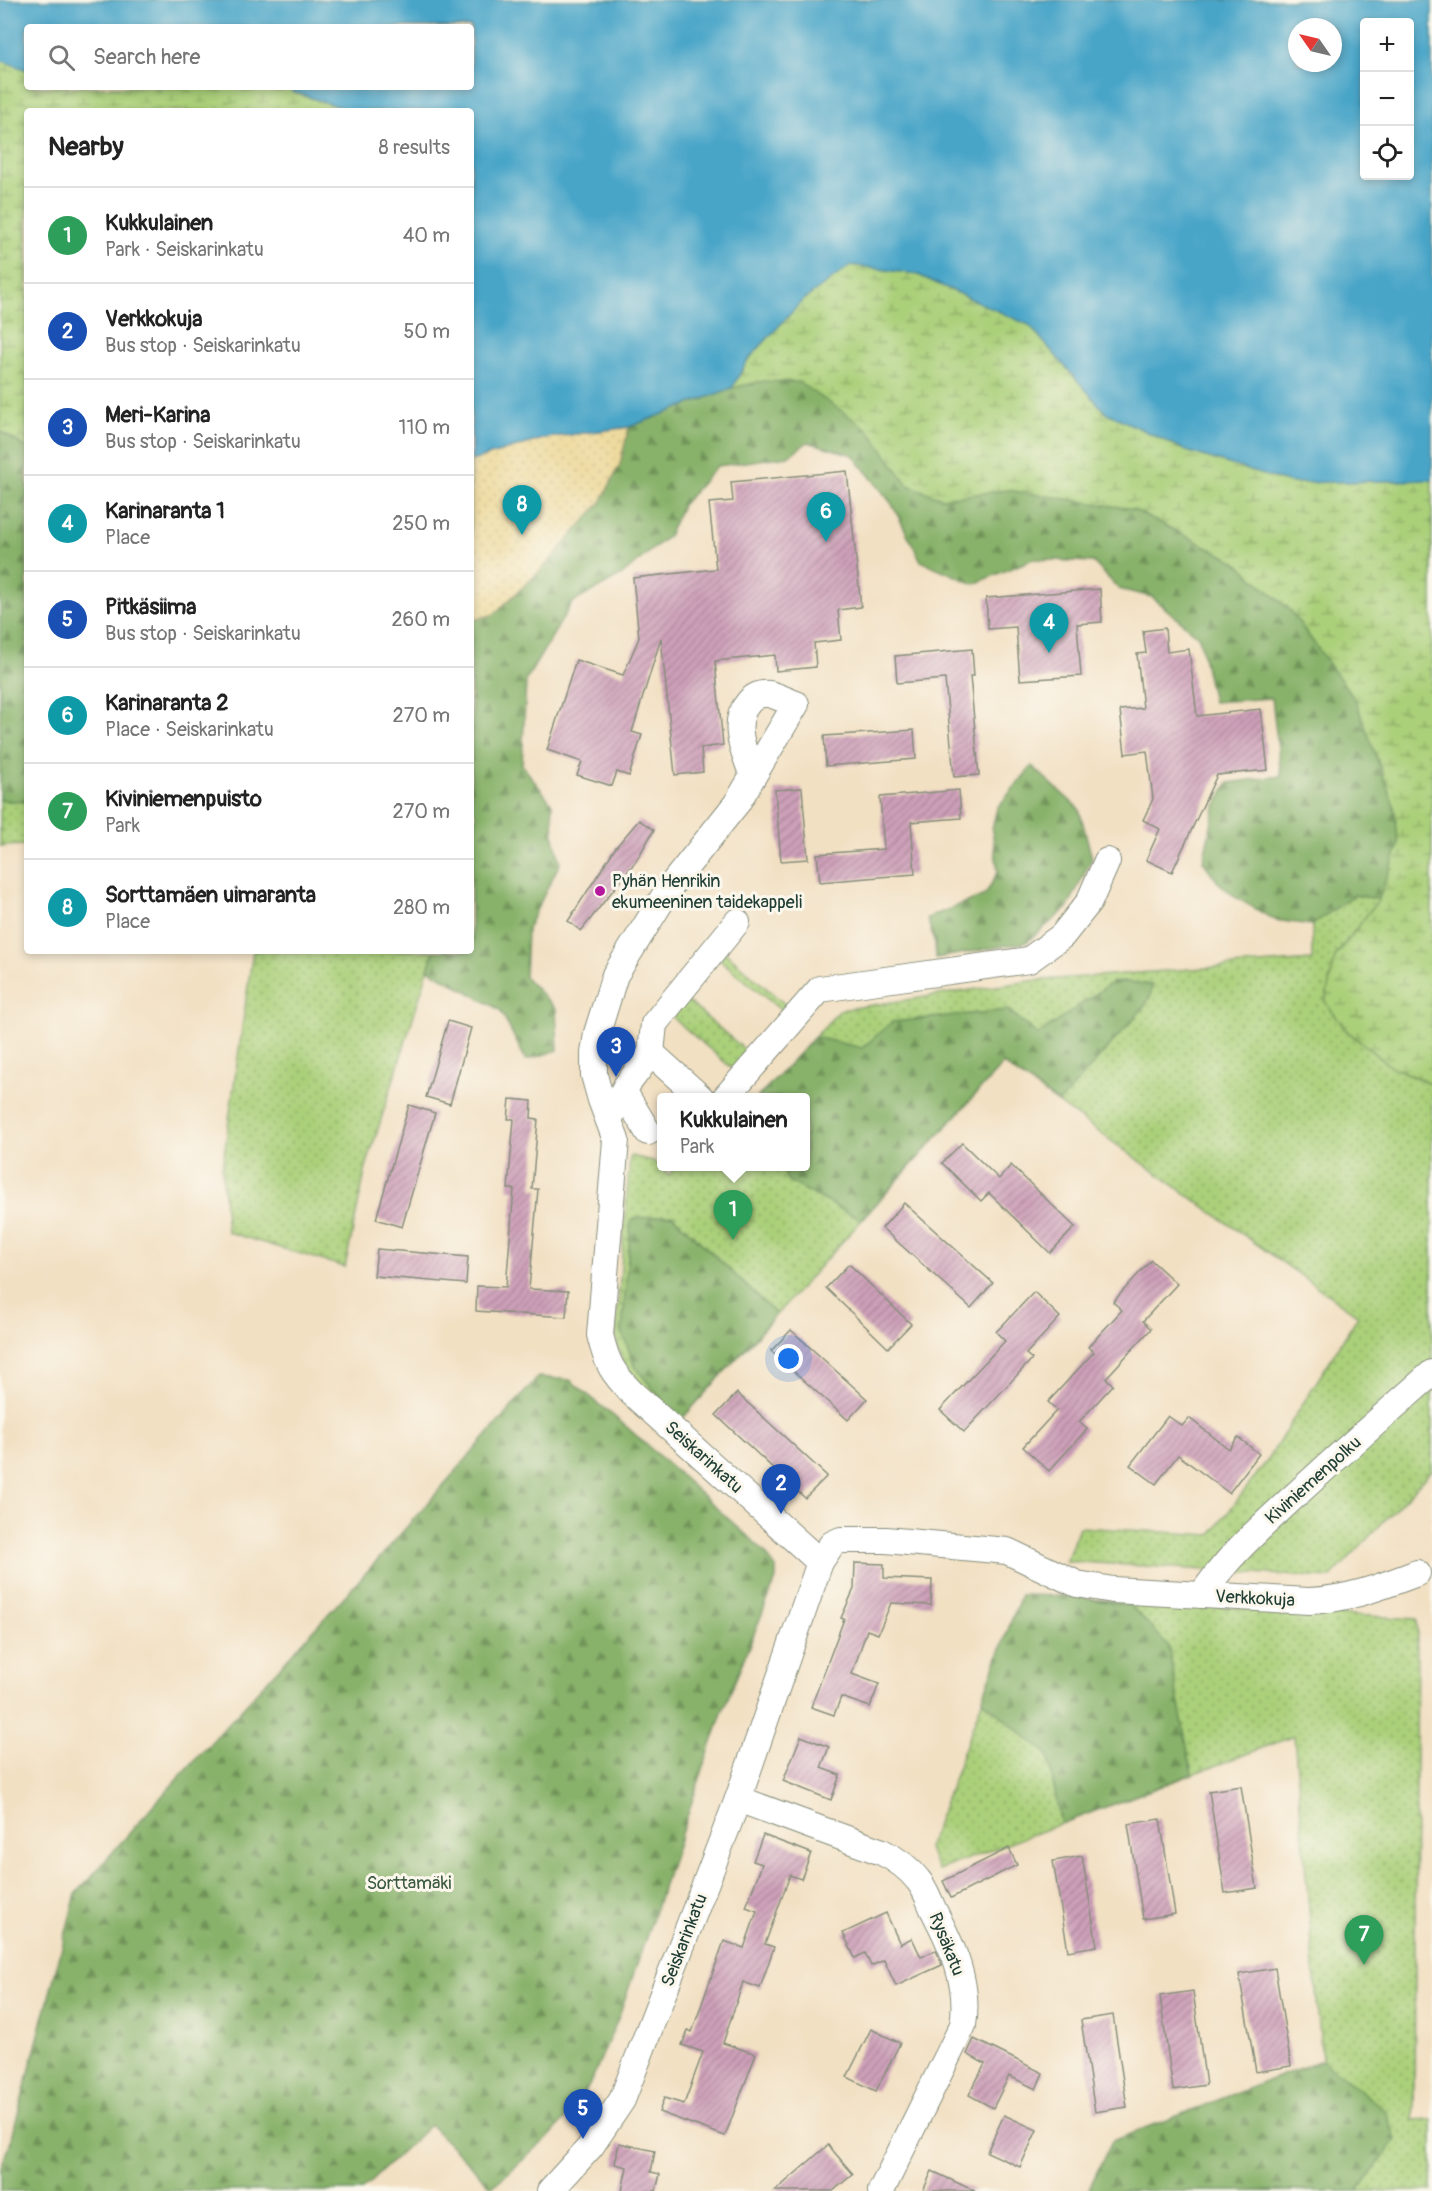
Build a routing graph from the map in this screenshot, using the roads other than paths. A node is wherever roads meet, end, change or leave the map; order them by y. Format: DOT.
graph roads {
  1 [pos="753,776"];
  2 [pos="1107,861"];
  3 [pos="737,922"];
  4 [pos="651,1053"];
  5 [pos="624,1092"];
  6 [pos="697,1093"];
  7 [pos="728,1093"];
  8 [pos="613,1130"];
  9 [pos="654,1131"];
  10 [pos="1432,1373"];
  11 [pos="820,1562"];
  12 [pos="1417,1573"];
  13 [pos="1202,1595"];
  14 [pos="738,1799"];
  15 [pos="550,2191"];
  16 [pos="881,2191"];
  1 -- 8 [label="street, Seiskarinkatu"];
  2 -- 7 [label="street"];
  3 -- 4 [label="street"];
  4 -- 5 [label="street"];
  4 -- 6 [label="street"];
  5 -- 8 [label="street"];
  5 -- 9 [label="street"];
  8 -- 9 [label="street"];
  8 -- 11 [label="street, Seiskarinkatu"];
  10 -- 13 [label="street, Kiviniemenpolku"];
  11 -- 13 [label="street, Verkkokuja"];
  11 -- 14 [label="street, Seiskarinkatu"];
  12 -- 13 [label="street, Verkkokuja"];
  14 -- 15 [label="street, Seiskarinkatu"];
  14 -- 16 [label="street, Rysäkatu"];
}
